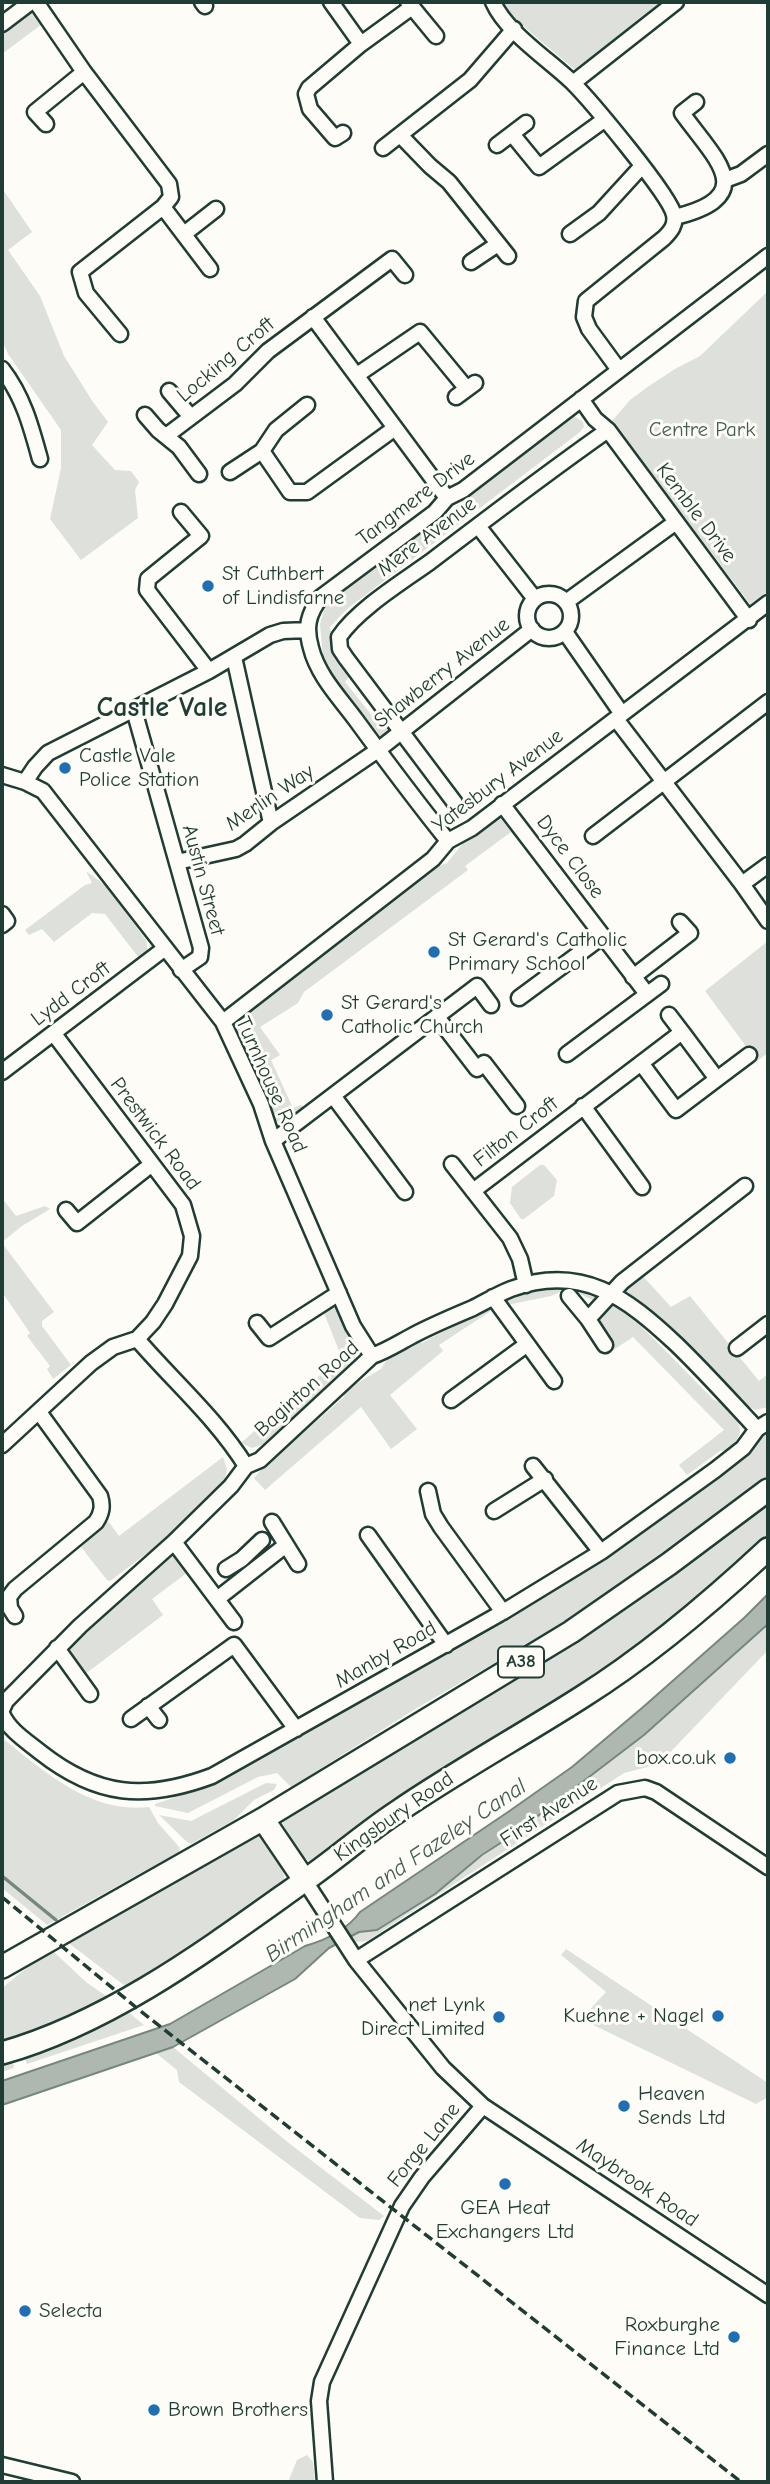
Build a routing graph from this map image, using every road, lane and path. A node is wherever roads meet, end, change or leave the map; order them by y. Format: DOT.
graph roads {
  1 [pos="34,2"];
  2 [pos="331,2"];
  3 [pos="493,2"];
  4 [pos="676,2"];
  5 [pos="410,4"];
  6 [pos="2,24"];
  7 [pos="514,29"];
  8 [pos="436,36"];
  9 [pos="361,44"];
  10 [pos="85,72"];
  11 [pos="573,83"];
  12 [pos="696,102"];
  13 [pos="604,120"];
  14 [pos="526,123"];
  15 [pos="46,124"];
  16 [pos="343,133"];
  17 [pos="512,134"];
  18 [pos="400,135"];
  19 [pos="497,145"];
  20 [pos="383,148"];
  21 [pos="768,154"];
  22 [pos="642,166"];
  23 [pos="726,180"];
  24 [pos="163,207"];
  25 [pos="216,209"];
  26 [pos="675,217"];
  27 [pos="184,234"];
  28 [pos="570,234"];
  29 [pos="498,243"];
  30 [pos="508,256"];
  31 [pos="768,256"];
  32 [pos="471,262"];
  33 [pos="210,269"];
  34 [pos="405,275"];
  35 [pos="313,317"];
  36 [pos="120,334"];
  37 [pos="2,369"];
  38 [pos="619,370"];
  39 [pos="357,375"];
  40 [pos="466,390"];
  41 [pos="169,391"];
  42 [pos="581,399"];
  43 [pos="307,405"];
  44 [pos="145,415"];
  45 [pos="191,417"];
  46 [pos="395,428"];
  47 [pos="608,430"];
  48 [pos="166,436"];
  49 [pos="262,451"];
  50 [pos="40,460"];
  51 [pos="230,472"];
  52 [pos="199,474"];
  53 [pos="447,498"];
  54 [pos="181,512"];
  55 [pos="676,522"];
  56 [pos="478,526"];
  57 [pos="535,599"];
  58 [pos="566,602"];
  59 [pos="768,603"];
  60 [pos="749,620"];
  61 [pos="532,629"];
  62 [pos="308,630"];
  63 [pos="565,632"];
  64 [pos="234,657"];
  65 [pos="209,671"];
  66 [pos="768,702"];
  67 [pos="134,710"];
  68 [pos="619,717"];
  69 [pos="401,731"];
  70 [pos="378,750"];
  71 [pos="2,775"];
  72 [pos="25,782"];
  73 [pos="663,783"];
  74 [pos="455,803"];
  75 [pos="502,804"];
  76 [pos="271,822"];
  77 [pos="593,836"];
  78 [pos="448,841"];
  79 [pos="177,862"];
  80 [pos="768,865"];
  81 [pos="741,884"];
  82 [pos="2,914"];
  83 [pos="768,921"];
  84 [pos="680,922"];
  85 [pos="2,925"];
  86 [pos="603,936"];
  87 [pos="164,949"];
  88 [pos="181,970"];
  89 [pos="633,976"];
  90 [pos="661,984"];
  91 [pos="647,994"];
  92 [pos="519,998"];
  93 [pos="491,1005"];
  94 [pos="669,1015"];
  95 [pos="437,1017"];
  96 [pos="223,1022"];
  97 [pos="682,1032"];
  98 [pos="54,1034"];
  99 [pos="567,1054"];
  100 [pos="749,1055"];
  101 [pos="641,1063"];
  102 [pos="2,1072"];
  103 [pos="717,1079"];
  104 [pos="334,1097"];
  105 [pos="517,1106"];
  106 [pos="583,1106"];
  107 [pos="273,1141"];
  108 [pos="152,1164"];
  109 [pos="452,1164"];
  110 [pos="745,1186"];
  111 [pos="642,1187"];
  112 [pos="473,1191"];
  113 [pos="405,1192"];
  114 [pos="66,1210"];
  115 [pos="526,1285"];
  116 [pos="339,1293"];
  117 [pos="611,1293"];
  118 [pos="569,1296"];
  119 [pos="493,1297"];
  120 [pos="588,1319"];
  121 [pos="257,1323"];
  122 [pos="768,1324"];
  123 [pos="137,1339"];
  124 [pos="526,1345"];
  125 [pos="605,1345"];
  126 [pos="737,1348"];
  127 [pos="372,1356"];
  128 [pos="554,1381"];
  129 [pos="451,1400"];
  130 [pos="39,1412"];
  131 [pos="763,1425"];
  132 [pos="2,1445"];
  133 [pos="533,1465"];
  134 [pos="246,1466"];
  135 [pos="545,1479"];
  136 [pos="768,1490"];
  137 [pos="426,1493"];
  138 [pos="494,1511"];
  139 [pos="272,1522"];
  140 [pos="368,1535"];
  141 [pos="262,1541"];
  142 [pos="174,1542"];
  143 [pos="286,1545"];
  144 [pos="768,1549"];
  145 [pos="601,1552"];
  146 [pos="242,1559"];
  147 [pos="298,1564"];
  148 [pos="226,1569"];
  149 [pos="254,1570"];
  150 [pos="216,1599"];
  151 [pos="503,1612"];
  152 [pos="15,1616"];
  153 [pos="234,1622"];
  154 [pos="446,1645"];
  155 [pos="57,1648"];
  156 [pos="90,1694"];
  157 [pos="148,1706"];
  158 [pos="2,1712"];
  159 [pos="131,1719"];
  160 [pos="159,1720"];
  161 [pos="296,1729"];
  162 [pos="263,1819"];
  163 [pos="768,1867"];
  164 [pos="305,1881"];
  165 [pos="353,1956"];
  166 [pos="2,1967"];
  167 [pos="2,2053"];
  168 [pos="483,2106"];
  169 [pos="768,2295"];
  170 [pos="2,2465"];
  171 [pos="72,2482"];
  172 [pos="325,2482"];
  1 -- 6 [label="street"];
  1 -- 10 [label="street"];
  2 -- 9 [label="street"];
  3 -- 7 [label="street"];
  4 -- 11 [label="street"];
  5 -- 8 [label="street"];
  5 -- 9 [label="street"];
  7 -- 11 [label="street"];
  7 -- 18 [label="street"];
  9 -- 16 [label="street"];
  10 -- 15 [label="street"];
  10 -- 24 [label="street"];
  11 -- 13 [label="street"];
  12 -- 23 [label="street"];
  13 -- 17 [label="street"];
  13 -- 22 [label="street"];
  14 -- 17 [label="street"];
  17 -- 19 [label="street"];
  18 -- 20 [label="street"];
  18 -- 29 [label="street"];
  21 -- 23 [label="street"];
  22 -- 26 [label="street"];
  22 -- 28 [label="street"];
  23 -- 26 [label="street"];
  24 -- 27 [label="street"];
  24 -- 36 [label="street"];
  25 -- 27 [label="street"];
  26 -- 38 [label="street"];
  27 -- 33 [label="street"];
  29 -- 30 [label="street"];
  29 -- 32 [label="street"];
  31 -- 38 [label="street, Tangmere Drive"];
  34 -- 35 [label="street, Locking Croft"];
  35 -- 39 [label="street"];
  35 -- 45 [label="street, Locking Croft"];
  37 -- 50 [label="street"];
  38 -- 42 [label="street, Tangmere Drive"];
  39 -- 40 [label="street"];
  39 -- 46 [label="street"];
  41 -- 45 [label="street"];
  42 -- 47 [label="street, Kemble Drive"];
  42 -- 53 [label="street, Tangmere Drive"];
  43 -- 49 [label="street"];
  44 -- 48 [label="street"];
  45 -- 48 [label="street, Locking Croft"];
  46 -- 49 [label="street"];
  46 -- 53 [label="street"];
  47 -- 55 [label="street, Kemble Drive"];
  47 -- 56 [label="street, Mere Avenue"];
  48 -- 52 [label="street"];
  49 -- 51 [label="street"];
  53 -- 62 [label="street, Tangmere Drive"];
  54 -- 65 [label="street"];
  55 -- 58 [label="street"];
  55 -- 60 [label="street, Kemble Drive"];
  56 -- 57 [label="street"];
  56 -- 69 [label="street, Mere Avenue"];
  57 -- 58 [label="street"];
  57 -- 61 [label="street"];
  58 -- 63 [label="street"];
  59 -- 60 [label="street, Yatesbury Avenue"];
  60 -- 68 [label="street, Yatesbury Avenue"];
  61 -- 63 [label="street"];
  61 -- 69 [label="street, Shawberry Avenue"];
  62 -- 64 [label="street"];
  62 -- 70 [label="street"];
  63 -- 68 [label="street"];
  64 -- 65 [label="street"];
  64 -- 76 [label="street"];
  65 -- 67 [label="street"];
  66 -- 73 [label="street"];
  67 -- 72 [label="street"];
  67 -- 79 [label="street, Austin Street"];
  68 -- 73 [label="street"];
  68 -- 75 [label="street, Yatesbury Avenue"];
  69 -- 70 [label="street, Shawberry Avenue"];
  69 -- 74 [label="street, Mere Avenue"];
  70 -- 76 [label="street, Merlin Way"];
  70 -- 78 [label="street"];
  71 -- 72 [label="street, Turnhouse Road"];
  72 -- 87 [label="street, Turnhouse Road"];
  73 -- 77 [label="street"];
  73 -- 81 [label="street"];
  75 -- 78 [label="street, Yatesbury Avenue"];
  75 -- 86 [label="street, Dyce Close"];
  76 -- 79 [label="street, Merlin Way"];
  78 -- 96 [label="street, Yatesbury Avenue"];
  79 -- 88 [label="street, Austin Street"];
  80 -- 81 [label="street"];
  81 -- 83 [label="street"];
  82 -- 85 [label="street"];
  84 -- 89 [label="street"];
  86 -- 89 [label="street, Dyce Close"];
  86 -- 92 [label="street"];
  87 -- 88 [label="street, Turnhouse Road"];
  87 -- 98 [label="street, Lydd Croft"];
  88 -- 96 [label="street, Turnhouse Road"];
  89 -- 91 [label="street, Dyce Close"];
  90 -- 91 [label="street"];
  91 -- 99 [label="street"];
  93 -- 95 [label="street"];
  94 -- 97 [label="street"];
  95 -- 104 [label="street"];
  95 -- 105 [label="street"];
  96 -- 107 [label="street, Turnhouse Road"];
  97 -- 101 [label="street, Filton Croft"];
  97 -- 103 [label="street"];
  98 -- 102 [label="street, Lydd Croft"];
  98 -- 108 [label="street, Prestwick Road"];
  100 -- 103 [label="street"];
  101 -- 103 [label="street"];
  101 -- 106 [label="street, Filton Croft"];
  104 -- 107 [label="street"];
  104 -- 113 [label="street"];
  106 -- 111 [label="street, Filton Croft"];
  106 -- 112 [label="street, Filton Croft"];
  107 -- 116 [label="street, Turnhouse Road"];
  108 -- 114 [label="street"];
  108 -- 123 [label="street, Prestwick Road"];
  109 -- 112 [label="street, Filton Croft"];
  110 -- 117 [label="street"];
  112 -- 115 [label="street, Filton Croft"];
  115 -- 117 [label="street, Baginton Road"];
  115 -- 119 [label="street, Baginton Road"];
  116 -- 121 [label="street"];
  116 -- 127 [label="street, Turnhouse Road"];
  117 -- 120 [label="street"];
  117 -- 131 [label="street, Baginton Road"];
  118 -- 120 [label="street"];
  119 -- 124 [label="street"];
  119 -- 127 [label="street, Baginton Road"];
  120 -- 125 [label="street"];
  122 -- 126 [label="street"];
  123 -- 130 [label="street"];
  123 -- 134 [label="street"];
  124 -- 128 [label="street"];
  124 -- 129 [label="street"];
  127 -- 134 [label="street, Baginton Road"];
  130 -- 132 [label="street"];
  130 -- 152 [label="street"];
  131 -- 145 [label="street, Manby Road"];
  133 -- 135 [label="street"];
  134 -- 142 [label="street, Baginton Road"];
  135 -- 138 [label="street"];
  135 -- 145 [label="street"];
  136 -- 162 [label="highway, A38"];
  137 -- 151 [label="street"];
  139 -- 143 [label="street"];
  140 -- 154 [label="street"];
  141 -- 146 [label="street"];
  142 -- 150 [label="street"];
  142 -- 155 [label="street, Baginton Road"];
  143 -- 147 [label="street"];
  143 -- 149 [label="street"];
  144 -- 164 [label="highway, Kingsbury Road"];
  145 -- 151 [label="street, Manby Road"];
  146 -- 148 [label="street"];
  146 -- 149 [label="street"];
  149 -- 150 [label="street"];
  150 -- 153 [label="street"];
  151 -- 154 [label="street, Manby Road"];
  154 -- 161 [label="street, Manby Road"];
  155 -- 156 [label="street"];
  155 -- 158 [label="street, Baginton Road"];
  157 -- 159 [label="street"];
  157 -- 160 [label="street"];
  157 -- 161 [label="street"];
  158 -- 161 [label="street, Manby Road"];
  162 -- 164 [label="highway"];
  162 -- 166 [label="highway, A38"];
  163 -- 165 [label="street, First Avenue"];
  164 -- 165 [label="street, Forge Lane"];
  164 -- 167 [label="highway, Kingsbury Road"];
  165 -- 168 [label="street, Forge Lane"];
  168 -- 169 [label="street, Maybrook Road"];
  168 -- 172 [label="street, Forge Lane"];
  170 -- 171 [label="street"];
}
